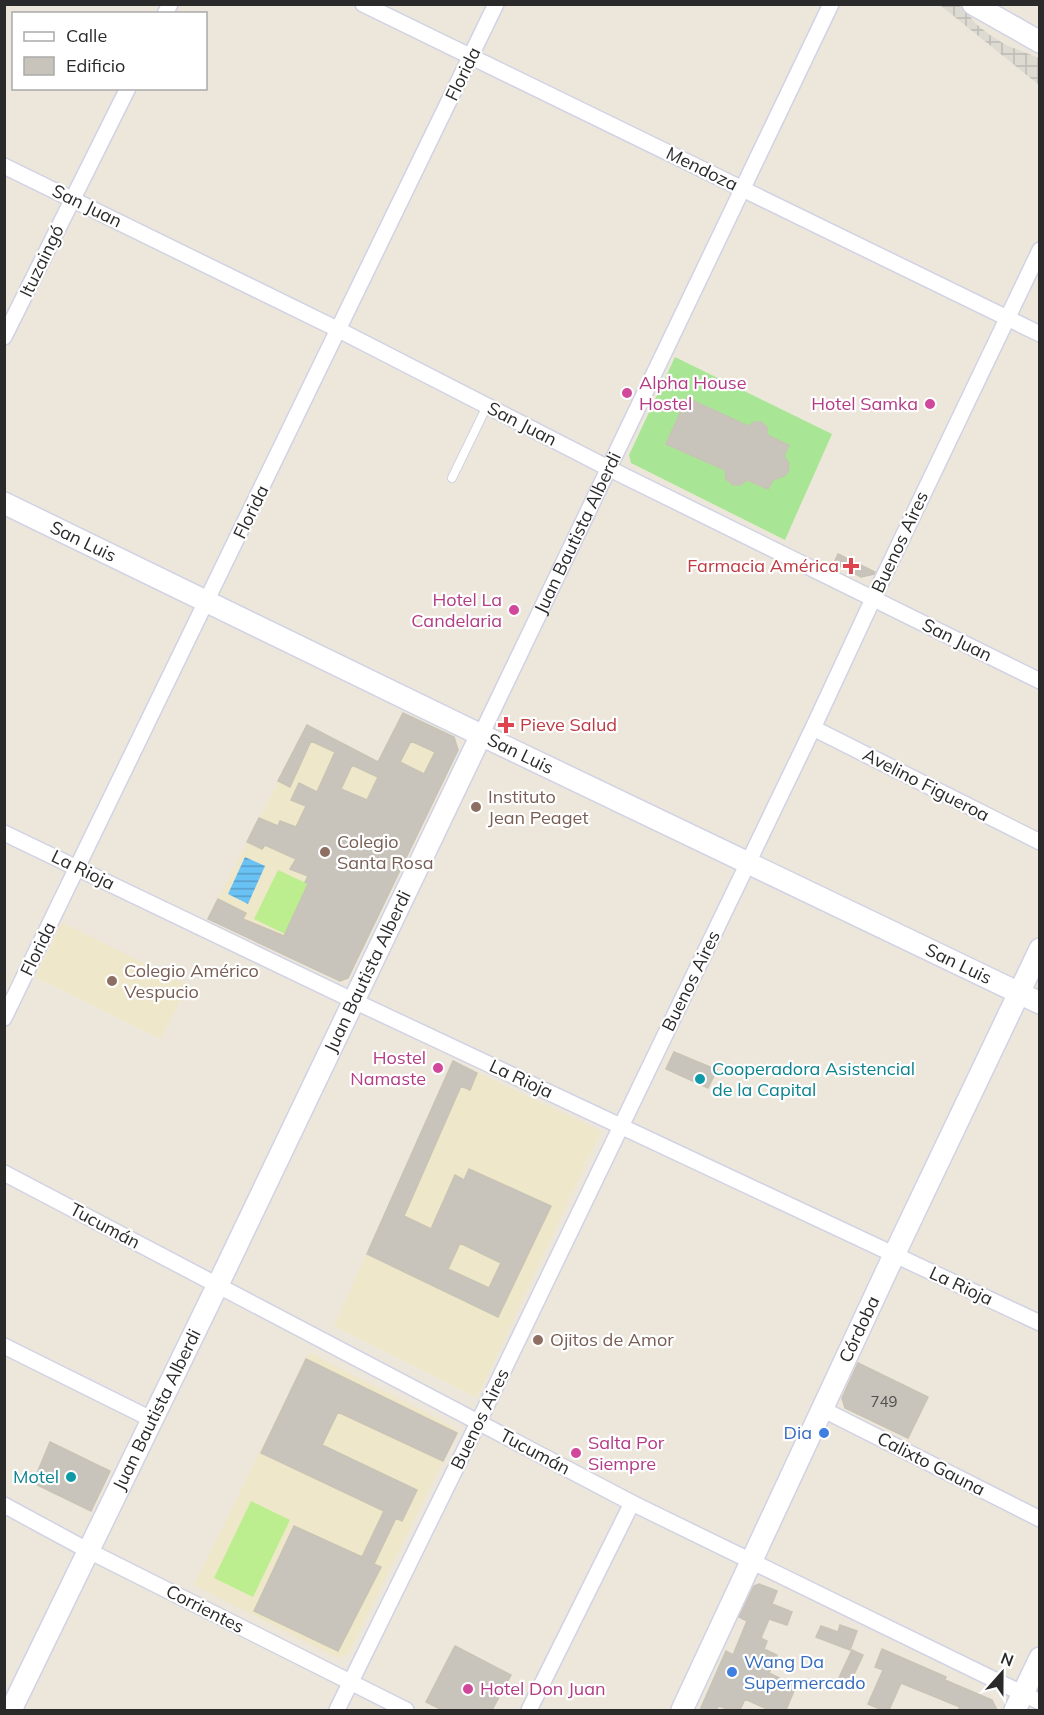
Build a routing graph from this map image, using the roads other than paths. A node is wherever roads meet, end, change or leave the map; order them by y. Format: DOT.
graph roads {
  1 [pos="363,4"];
  2 [pos="496,4"];
  3 [pos="831,4"];
  4 [pos="973,4"];
  5 [pos="1040,42"];
  6 [pos="470,58"];
  7 [pos="127,90"];
  8 [pos="4,166"];
  9 [pos="743,188"];
  10 [pos="72,199"];
  11 [pos="1040,250"];
  12 [pos="1006,318"];
  13 [pos="339,330"];
  14 [pos="1040,334"];
  15 [pos="4,337"];
  16 [pos="487,406"];
  17 [pos="610,469"];
  18 [pos="452,478"];
  19 [pos="4,503"];
  20 [pos="873,599"];
  21 [pos="208,602"];
  22 [pos="1040,681"];
  23 [pos="813,728"];
  24 [pos="481,735"];
  25 [pos="4,833"];
  26 [pos="1040,842"];
  27 [pos="747,863"];
  28 [pos="78,868"];
  29 [pos="1040,949"];
  30 [pos="1019,993"];
  31 [pos="352,1000"];
  32 [pos="1040,1003"];
  33 [pos="4,1018"];
  34 [pos="621,1126"];
  35 [pos="4,1173"];
  36 [pos="894,1255"];
  37 [pos="218,1285"];
  38 [pos="1038,1319"];
  39 [pos="4,1346"];
  40 [pos="822,1409"];
  41 [pos="153,1420"];
  42 [pos="478,1423"];
  43 [pos="632,1503"];
  44 [pos="4,1505"];
  45 [pos="1040,1519"];
  46 [pos="87,1550"];
  47 [pos="752,1563"];
  48 [pos="1040,1658"];
  49 [pos="351,1683"];
  50 [pos="1026,1702"];
  51 [pos="11,1710"];
  52 [pos="337,1710"];
  53 [pos="406,1710"];
  54 [pos="529,1710"];
  55 [pos="682,1710"];
  1 -- 6 [label="street, Mendoza"];
  2 -- 6 [label="street, Florida"];
  3 -- 9 [label="street, Juan Bautista Alberdi"];
  4 -- 5 [label="street"];
  6 -- 9 [label="street, Mendoza"];
  6 -- 13 [label="street, Florida"];
  7 -- 10 [label="street, Ituzaingó"];
  8 -- 10 [label="street, San Juan"];
  9 -- 12 [label="street, Mendoza"];
  9 -- 17 [label="street, Juan Bautista Alberdi"];
  10 -- 13 [label="street, San Juan"];
  10 -- 15 [label="street, Ituzaingó"];
  11 -- 12 [label="street, Buenos Aires"];
  12 -- 14 [label="street, Mendoza"];
  12 -- 20 [label="street, Buenos Aires"];
  13 -- 16 [label="street, San Juan"];
  13 -- 21 [label="street, Florida"];
  16 -- 17 [label="street, San Juan"];
  16 -- 18 [label="lane"];
  17 -- 20 [label="street, San Juan"];
  17 -- 24 [label="street, Juan Bautista Alberdi"];
  19 -- 21 [label="street, San Luis"];
  20 -- 22 [label="street, San Juan"];
  20 -- 23 [label="street, Buenos Aires"];
  21 -- 24 [label="street, San Luis"];
  21 -- 28 [label="street, Florida"];
  23 -- 26 [label="street, Avelino Figueroa"];
  23 -- 27 [label="street, Buenos Aires"];
  24 -- 27 [label="street, San Luis"];
  24 -- 31 [label="street, Juan Bautista Alberdi"];
  25 -- 28 [label="street, La Rioja"];
  27 -- 30 [label="street, San Luis"];
  27 -- 34 [label="street, Buenos Aires"];
  28 -- 31 [label="street, La Rioja"];
  28 -- 33 [label="street, Florida"];
  29 -- 30 [label="street, Córdoba"];
  30 -- 32 [label="street, San Luis"];
  30 -- 36 [label="street, Córdoba"];
  31 -- 34 [label="street, La Rioja"];
  31 -- 37 [label="street, Juan Bautista Alberdi"];
  34 -- 36 [label="street, La Rioja"];
  34 -- 42 [label="street, Buenos Aires"];
  35 -- 37 [label="street, Tucumán"];
  36 -- 38 [label="street, La Rioja"];
  36 -- 40 [label="street, Córdoba"];
  37 -- 41 [label="street, Juan Bautista Alberdi"];
  37 -- 42 [label="street, Tucumán"];
  39 -- 41 [label="street"];
  40 -- 45 [label="street, Calixto Gauna"];
  40 -- 47 [label="street, Córdoba"];
  41 -- 46 [label="street, Juan Bautista Alberdi"];
  42 -- 43 [label="street, Tucumán"];
  42 -- 49 [label="street, Buenos Aires"];
  43 -- 47 [label="street, Tucumán"];
  43 -- 54 [label="street"];
  44 -- 46 [label="street, Corrientes"];
  46 -- 49 [label="street, Corrientes"];
  46 -- 51 [label="street, Juan Bautista Alberdi"];
  47 -- 50 [label="street, Tucumán"];
  47 -- 55 [label="street, Córdoba"];
  48 -- 50 [label="street"];
  49 -- 52 [label="street, Buenos Aires"];
  49 -- 53 [label="street, Corrientes"];
}
